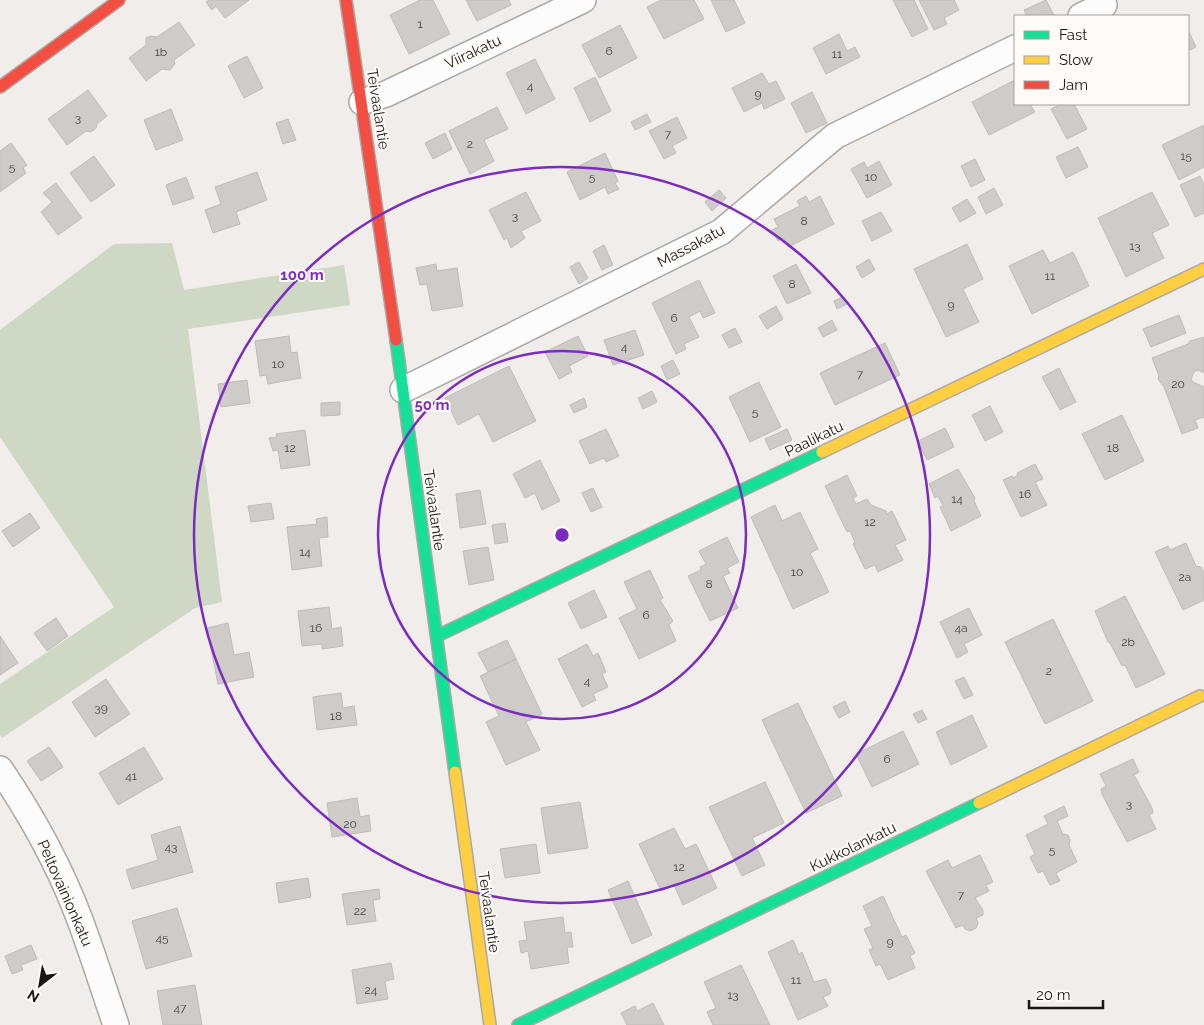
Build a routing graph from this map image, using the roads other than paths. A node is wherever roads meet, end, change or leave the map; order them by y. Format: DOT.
graph roads {
  1 [pos="119,0"];
  2 [pos="346,0"];
  3 [pos="583,0"];
  4 [pos="1102,0"];
  5 [pos="1083,15"];
  6 [pos="1014,48"];
  7 [pos="0,87"];
  8 [pos="362,102"];
  9 [pos="1204,269"];
  10 [pos="403,390"];
  11 [pos="437,636"];
  12 [pos="1200,696"];
  13 [pos="0,769"];
  14 [pos="116,1025"];
  15 [pos="490,1025"];
  16 [pos="518,1025"];
  1 -- 7 [label="street"];
  2 -- 8 [label="street, Teivaalantie"];
  3 -- 8 [label="street, Viirakatu"];
  4 -- 5 [label="street"];
  6 -- 10 [label="street, Massakatu"];
  8 -- 10 [label="street, Teivaalantie"];
  9 -- 11 [label="street, Paalikatu"];
  10 -- 11 [label="street, Teivaalantie"];
  11 -- 15 [label="street, Teivaalantie"];
  12 -- 16 [label="street, Kukkolankatu"];
  13 -- 14 [label="street, Peltovainionkatu"];
}
